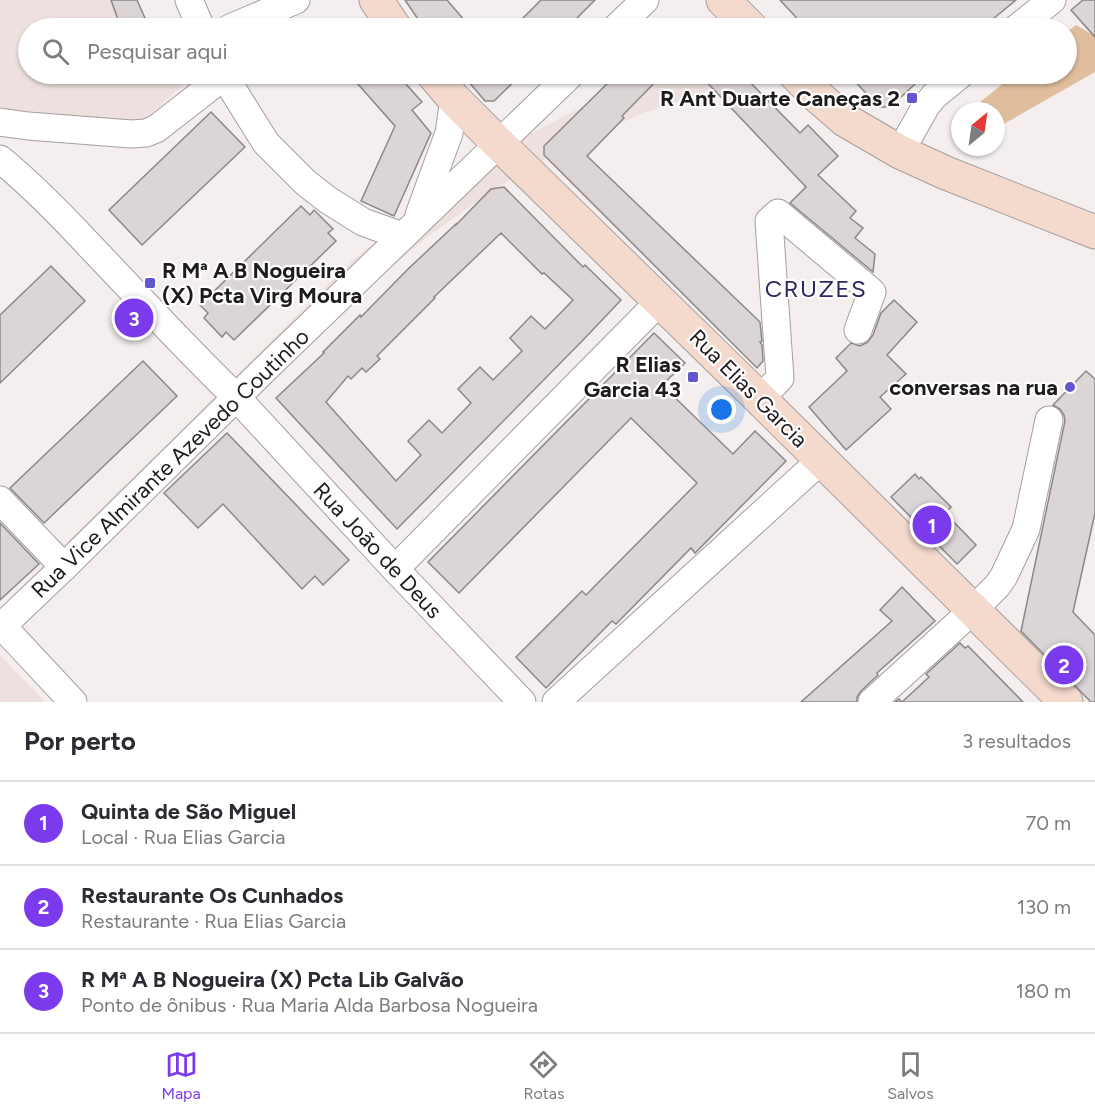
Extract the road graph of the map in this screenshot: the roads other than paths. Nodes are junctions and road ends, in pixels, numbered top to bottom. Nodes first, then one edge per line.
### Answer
1 (189, 0) edge
2 (296, 0) edge
3 (376, 0) edge
4 (645, 0) edge
5 (723, 0) edge
6 (1052, 0) edge
7 (197, 18) edge
8 (254, 18) edge
9 (389, 18) edge
10 (626, 18) edge
11 (741, 18) edge
12 (1030, 18) edge
13 (213, 84) edge
14 (230, 84) edge
15 (441, 84) edge
16 (561, 84) edge
17 (805, 84) edge
18 (949, 84) edge
19 (454, 99) junction
20 (0, 122) edge
21 (499, 144) junction
22 (900, 152) junction
23 (0, 159) edge
24 (409, 229) junction
25 (1095, 232) edge
26 (660, 301) junction
27 (858, 330) dead end
28 (236, 397) junction
29 (760, 399) junction
30 (1049, 420) dead end
31 (821, 460) junction
32 (0, 500) edge
33 (64, 567) junction
34 (395, 569) junction
35 (973, 610) junction
36 (1, 627) edge
37 (73, 702) edge
38 (522, 702) edge
39 (556, 702) edge
40 (872, 702) edge
41 (1066, 702) edge

1 - 7 street
2 - 8 street
3 - 9 main road
4 - 10 street
5 - 11 main road
6 - 12 street
13 - 20 street
14 - 24 street
15 - 19 main road, Rua Elias Garcia
16 - 21 street, Rua Vice Almirante Azevedo Coutinho
17 - 22 main road
18 - 22 street
19 - 21 main road, Rua Elias Garcia
19 - 24 street, Rua Vice Almirante Azevedo Coutinho
21 - 24 street, Rua Vice Almirante Azevedo Coutinho
21 - 26 main road, Rua Elias Garcia
22 - 25 main road
23 - 28 street, Rua João de Deus
24 - 28 street, Rua Vice Almirante Azevedo Coutinho
26 - 29 main road, Rua Elias Garcia
26 - 34 street
27 - 29 street
28 - 33 street, Rua Vice Almirante Azevedo Coutinho
28 - 34 street, Rua João de Deus
29 - 31 main road, Rua Elias Garcia
30 - 35 street
31 - 35 main road, Rua Elias Garcia
31 - 39 street
32 - 33 street
33 - 36 street, Rua Vice Almirante Azevedo Coutinho
34 - 38 street, Rua João de Deus
35 - 40 street
35 - 41 main road, Rua Elias Garcia
36 - 37 street

